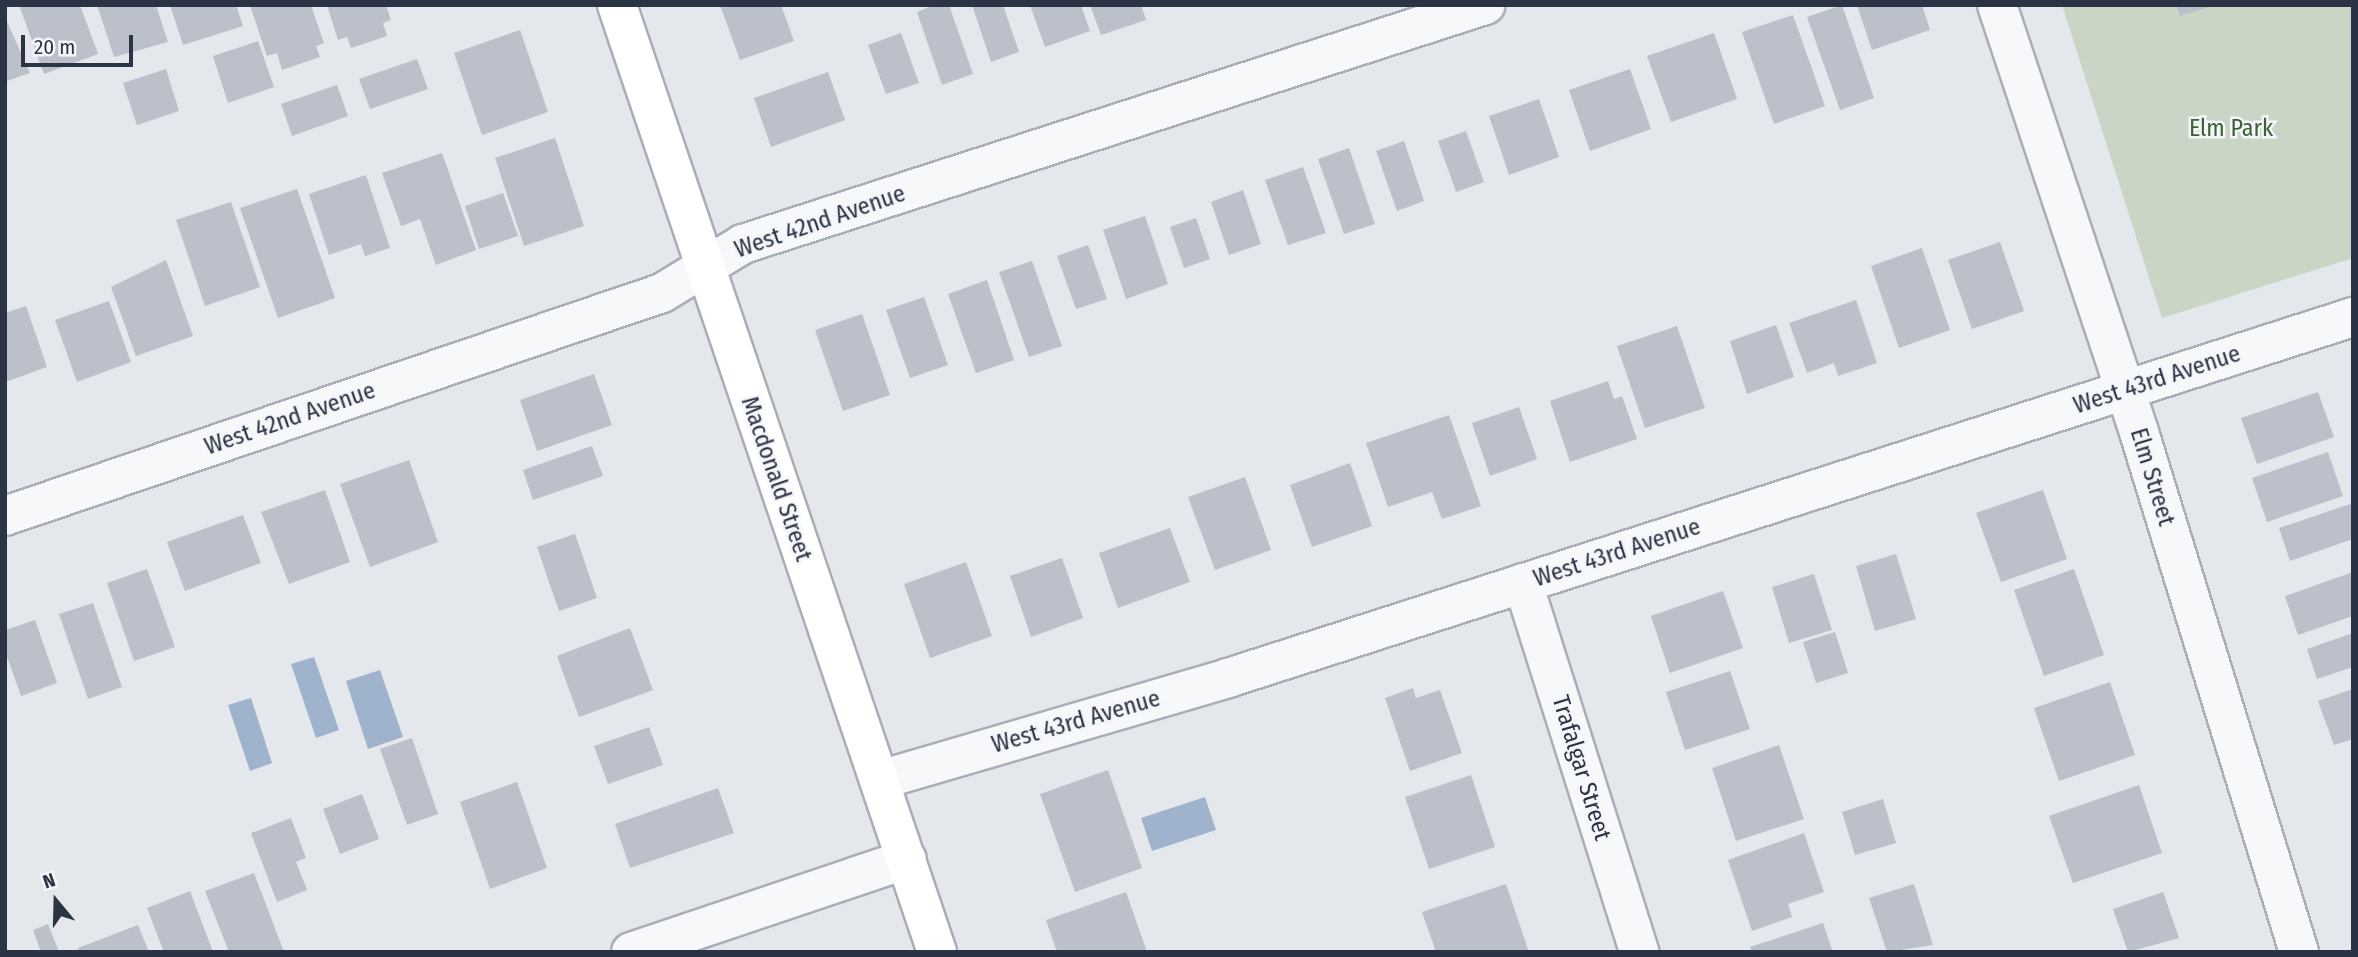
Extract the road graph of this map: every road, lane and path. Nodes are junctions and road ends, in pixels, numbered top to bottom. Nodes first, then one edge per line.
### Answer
1 (617, 5) edge
2 (1486, 5) edge
3 (1997, 5) edge
4 (703, 268) junction
5 (2353, 317) edge
6 (2125, 391) junction
7 (5, 516) edge
8 (1523, 583) junction
9 (880, 780) junction
10 (907, 859) junction
11 (631, 952) edge
12 (937, 952) edge
13 (1639, 952) edge
14 (2299, 952) edge

1 - 4 street, Macdonald Street
2 - 4 street, West 42nd Avenue
3 - 6 street, Elm Street
4 - 7 street, West 42nd Avenue
4 - 9 street, Macdonald Street
5 - 6 street, West 43rd Avenue
6 - 8 street, West 43rd Avenue
6 - 14 street, Elm Street
8 - 9 street, West 43rd Avenue
8 - 13 street, Trafalgar Street
9 - 10 street, Macdonald Street
10 - 11 street
10 - 12 street, Macdonald Street

